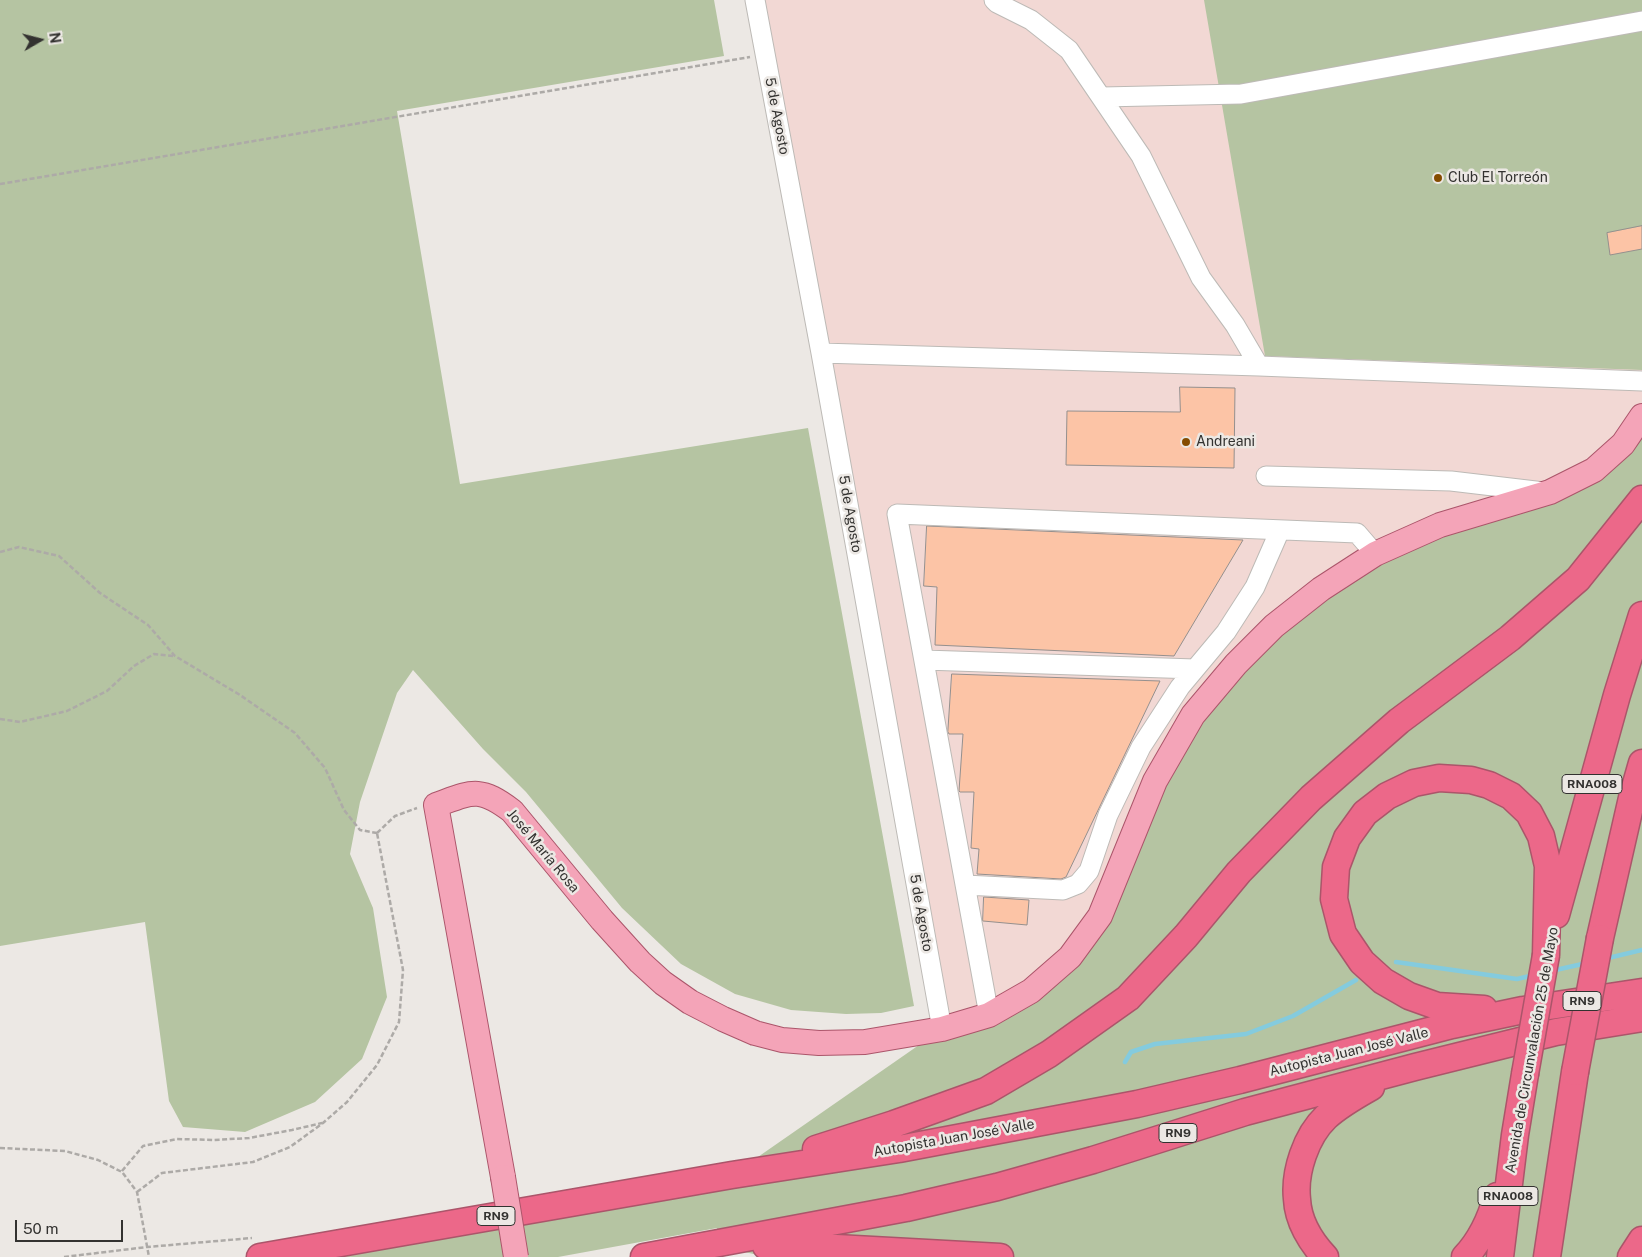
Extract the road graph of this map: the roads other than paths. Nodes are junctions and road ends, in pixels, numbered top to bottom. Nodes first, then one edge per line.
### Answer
1 (755, 0) edge
2 (994, 0) edge
3 (1642, 21) edge
4 (1102, 97) junction
5 (821, 353) junction
6 (1259, 366) junction
7 (1642, 381) edge
8 (1642, 416) edge
9 (1266, 476) dead end
10 (1550, 492) junction
11 (1642, 499) edge
12 (1280, 530) junction
13 (1376, 554) junction
14 (1642, 615) edge
15 (924, 660) junction
16 (1195, 669) junction
17 (1642, 763) edge
18 (966, 885) junction
19 (1546, 955) junction
20 (1642, 992) edge
21 (1523, 1010) junction
22 (990, 1015) junction
23 (1642, 1018) edge
24 (942, 1029) junction
25 (1416, 1066) junction
26 (1515, 1136) junction
27 (732, 1175) junction
28 (1642, 1240) edge
29 (713, 1245) junction
30 (258, 1248) edge
31 (516, 1257) edge
32 (644, 1257) edge
33 (1000, 1257) edge
34 (1325, 1257) edge
35 (1465, 1257) edge
36 (1500, 1257) edge
37 (1547, 1257) edge
38 (1631, 1257) edge

1 - 5 street, 5 de Agosto
2 - 4 street
3 - 4 street
4 - 6 street
5 - 6 street
5 - 24 street, 5 de Agosto
6 - 7 street
8 - 10 main road, José María Rosa
9 - 10 street
10 - 13 main road, José María Rosa
11 - 27 highway
12 - 13 street
12 - 15 street
12 - 16 street
13 - 22 main road, José María Rosa
14 - 19 highway, Avenida de Circunvalación 25 de Mayo / RNA008
15 - 16 street
15 - 18 street
16 - 18 street
17 - 37 highway, RNA008, bridge
18 - 22 street
19 - 21 highway
19 - 26 highway, Avenida de Circunvalación 25 de Mayo / RNA008, bridge
20 - 21 highway, Autopista Juan José Valle / RN9
21 - 27 highway, Autopista Juan José Valle / RN9
22 - 24 main road, José María Rosa
23 - 25 highway, RN9
24 - 31 main road, José María Rosa, bridge
25 - 29 highway, RN9
25 - 34 highway
26 - 35 highway
26 - 36 highway, Avenida de Circunvalación 25 de Mayo / RNA008
27 - 30 highway, Autopista Juan José Valle / RN9
28 - 38 highway
29 - 32 highway, RN9
29 - 33 highway

